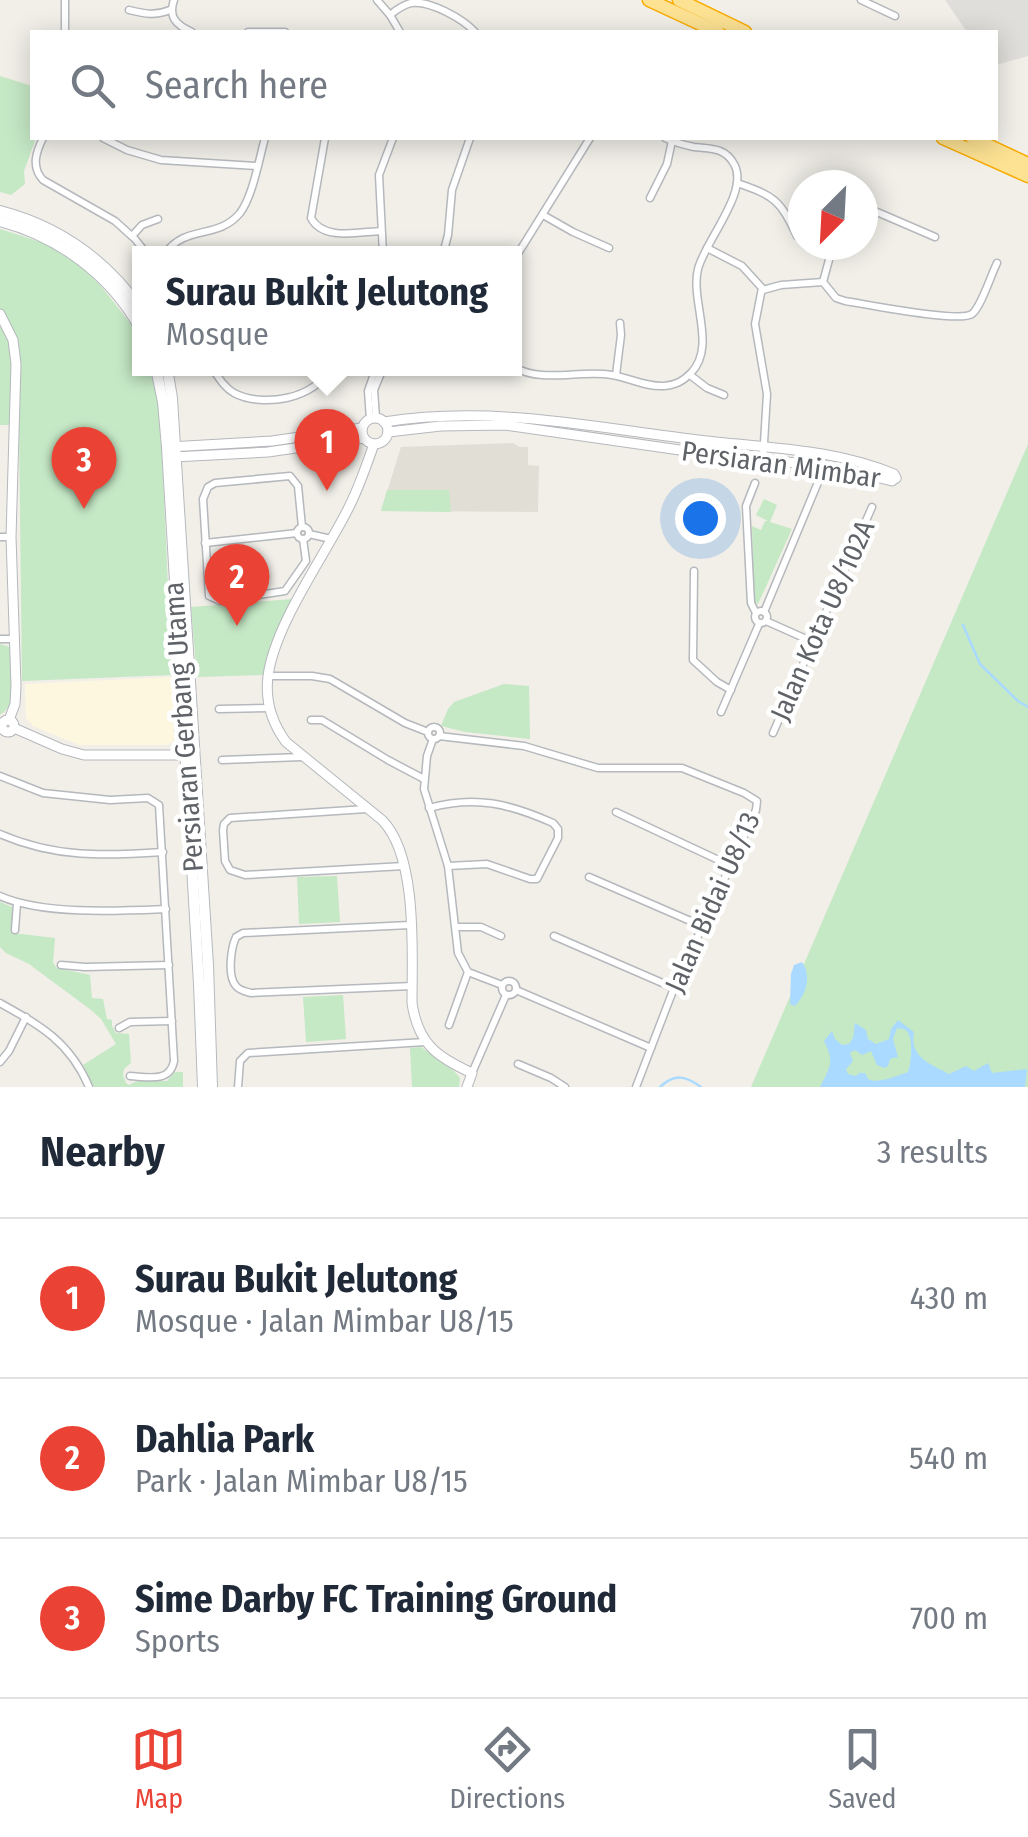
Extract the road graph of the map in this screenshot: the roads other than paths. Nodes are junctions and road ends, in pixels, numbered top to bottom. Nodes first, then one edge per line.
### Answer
1 (64, 0) edge
2 (174, 0) edge
3 (377, 0) edge
4 (648, 0) edge
5 (680, 0) edge
6 (861, 0) edge
7 (129, 10) dead end
8 (170, 10) junction
9 (390, 15) junction
10 (895, 16) dead end
11 (65, 30) edge
12 (188, 30) edge
13 (399, 30) edge
14 (473, 30) edge
15 (714, 30) edge
16 (742, 30) edge
17 (41, 140) edge
18 (107, 140) edge
19 (264, 140) edge
20 (326, 140) edge
21 (392, 140) edge
22 (469, 140) edge
23 (589, 140) edge
24 (668, 140) edge
25 (672, 140) edge
26 (947, 140) edge
27 (976, 140) edge
28 (1028, 164) edge
29 (257, 166) junction
30 (1028, 176) edge
31 (738, 183) junction
32 (650, 198) dead end
33 (0, 211) edge
34 (878, 212) edge
35 (543, 214) junction
36 (158, 218) dead end
37 (788, 220) edge
38 (0, 221) edge
39 (381, 231) junction
40 (132, 236) junction
41 (935, 237) dead end
42 (140, 246) edge
43 (171, 246) edge
44 (383, 246) edge
45 (445, 246) edge
46 (522, 247) edge
47 (609, 248) dead end
48 (707, 248) junction
49 (830, 260) edge
50 (997, 264) dead end
51 (823, 282) junction
52 (762, 290) junction
53 (132, 298) edge
54 (0, 314) edge
55 (132, 316) edge
56 (620, 322) dead end
57 (522, 370) edge
58 (690, 374) junction
59 (616, 375) junction
60 (158, 376) edge
61 (168, 376) edge
62 (217, 376) edge
63 (326, 376) edge
64 (374, 376) edge
65 (724, 396) dead end
66 (379, 423) junction
67 (366, 437) junction
68 (763, 447) junction
69 (171, 452) junction
70 (823, 453) junction
71 (762, 459) junction
72 (822, 466) junction
73 (755, 484) dead end
74 (872, 508) dead end
75 (300, 530) junction
76 (6, 536) edge
77 (306, 537) junction
78 (331, 539) junction
79 (205, 543) junction
80 (694, 571) dead end
81 (760, 612) junction
82 (762, 622) junction
83 (0, 638) edge
84 (16, 638) junction
85 (813, 642) junction
86 (268, 676) junction
87 (731, 690) junction
88 (270, 708) junction
89 (220, 709) dead end
90 (722, 712) dead end
91 (310, 720) dead end
92 (6, 725) edge
93 (773, 733) dead end
94 (433, 736) junction
95 (0, 744) edge
96 (190, 755) junction
97 (302, 756) junction
98 (222, 760) dead end
99 (0, 776) edge
100 (424, 778) junction
101 (430, 808) junction
102 (368, 809) junction
103 (616, 812) dead end
104 (0, 834) edge
105 (163, 852) junction
106 (729, 865) junction
107 (405, 866) junction
108 (448, 866) junction
109 (589, 876) dead end
110 (0, 896) edge
111 (17, 903) junction
112 (166, 909) junction
113 (410, 925) junction
114 (702, 926) junction
115 (456, 927) junction
116 (15, 930) dead end
117 (501, 936) dead end
118 (554, 936) dead end
119 (61, 965) dead end
120 (169, 965) junction
121 (468, 972) junction
122 (502, 985) junction
123 (412, 986) junction
124 (674, 988) junction
125 (516, 990) junction
126 (506, 995) junction
127 (0, 1002) edge
128 (26, 1018) junction
129 (172, 1022) junction
130 (449, 1025) dead end
131 (120, 1028) dead end
132 (425, 1042) junction
133 (651, 1048) junction
134 (0, 1062) edge
135 (518, 1064) dead end
136 (472, 1073) junction
137 (130, 1076) dead end
138 (89, 1087) edge
139 (202, 1087) edge
140 (212, 1087) edge
141 (238, 1087) edge
142 (467, 1087) edge
143 (565, 1087) edge
144 (636, 1087) edge

1 - 11 street
2 - 8 street
3 - 9 street
4 - 15 highway
5 - 16 highway
6 - 10 street
7 - 8 street
8 - 12 street
9 - 13 street
9 - 14 street
17 - 40 street
18 - 29 street
19 - 29 street
20 - 39 street
21 - 39 street
22 - 45 street
23 - 35 street
24 - 32 street
25 - 31 street
26 - 30 highway
27 - 28 highway
29 - 43 street
31 - 37 street
31 - 48 street
33 - 53 main road
34 - 41 street
35 - 46 street
35 - 47 street
36 - 40 street
38 - 55 main road
39 - 44 street
40 - 42 street
48 - 52 street
48 - 58 street
49 - 51 street
50 - 51 street
51 - 52 street
52 - 68 street
54 - 76 street
56 - 59 street
57 - 59 street
58 - 59 street
58 - 65 street
60 - 69 main road, Persiaran Gerbang Utama
61 - 69 main road, Persiaran Gerbang Utama
62 - 63 street
64 - 66 street
66 - 67 street
66 - 67 street
66 - 68 street, Persiaran Mimbar
66 - 71 street, Persiaran Mimbar
67 - 69 street
67 - 78 street
68 - 70 street, Persiaran Mimbar
68 - 71 street
69 - 96 main road, Persiaran Gerbang Utama
70 - 72 street
70 - 72 street, Persiaran Mimbar
71 - 72 street, Persiaran Mimbar
72 - 81 street
73 - 81 street
74 - 85 street, Jalan Kota U8/102A
75 - 77 street
75 - 79 street
75 - 79 street
76 - 84 street
77 - 78 street
77 - 79 street
78 - 86 street
80 - 87 street
81 - 82 street
82 - 85 street
82 - 87 street
83 - 84 street
84 - 92 street
85 - 93 street, Jalan Kota U8/102A
86 - 88 street
86 - 94 street, Jalan Bidai U8/13
87 - 90 street
88 - 89 street
88 - 97 street
91 - 100 street
92 - 95 street
92 - 96 street
94 - 100 street
94 - 106 street, Jalan Bidai U8/13
96 - 139 main road, Persiaran Gerbang Utama
96 - 140 main road, Persiaran Gerbang Utama
97 - 98 street
97 - 102 street
99 - 105 street
100 - 101 street
101 - 108 street
101 - 108 street
102 - 107 street
102 - 107 street
103 - 106 street
104 - 105 street
105 - 112 street
106 - 114 street, Jalan Bidai U8/13
107 - 113 street
108 - 115 street
109 - 114 street
110 - 111 street
111 - 112 street
111 - 116 street
112 - 120 street
113 - 123 street
113 - 123 street
114 - 124 street, Jalan Bidai U8/13
115 - 117 street
115 - 121 street
118 - 124 street
119 - 120 street
120 - 129 street
121 - 122 street
121 - 130 street
122 - 125 street
122 - 126 street
123 - 132 street
124 - 133 street, Jalan Bidai U8/13
125 - 126 street
125 - 133 street
126 - 136 street
127 - 128 street
128 - 134 street
128 - 138 street
129 - 131 street
129 - 137 street
132 - 136 street
132 - 141 street
133 - 144 street, Jalan Bidai U8/13
135 - 143 street
136 - 142 street

